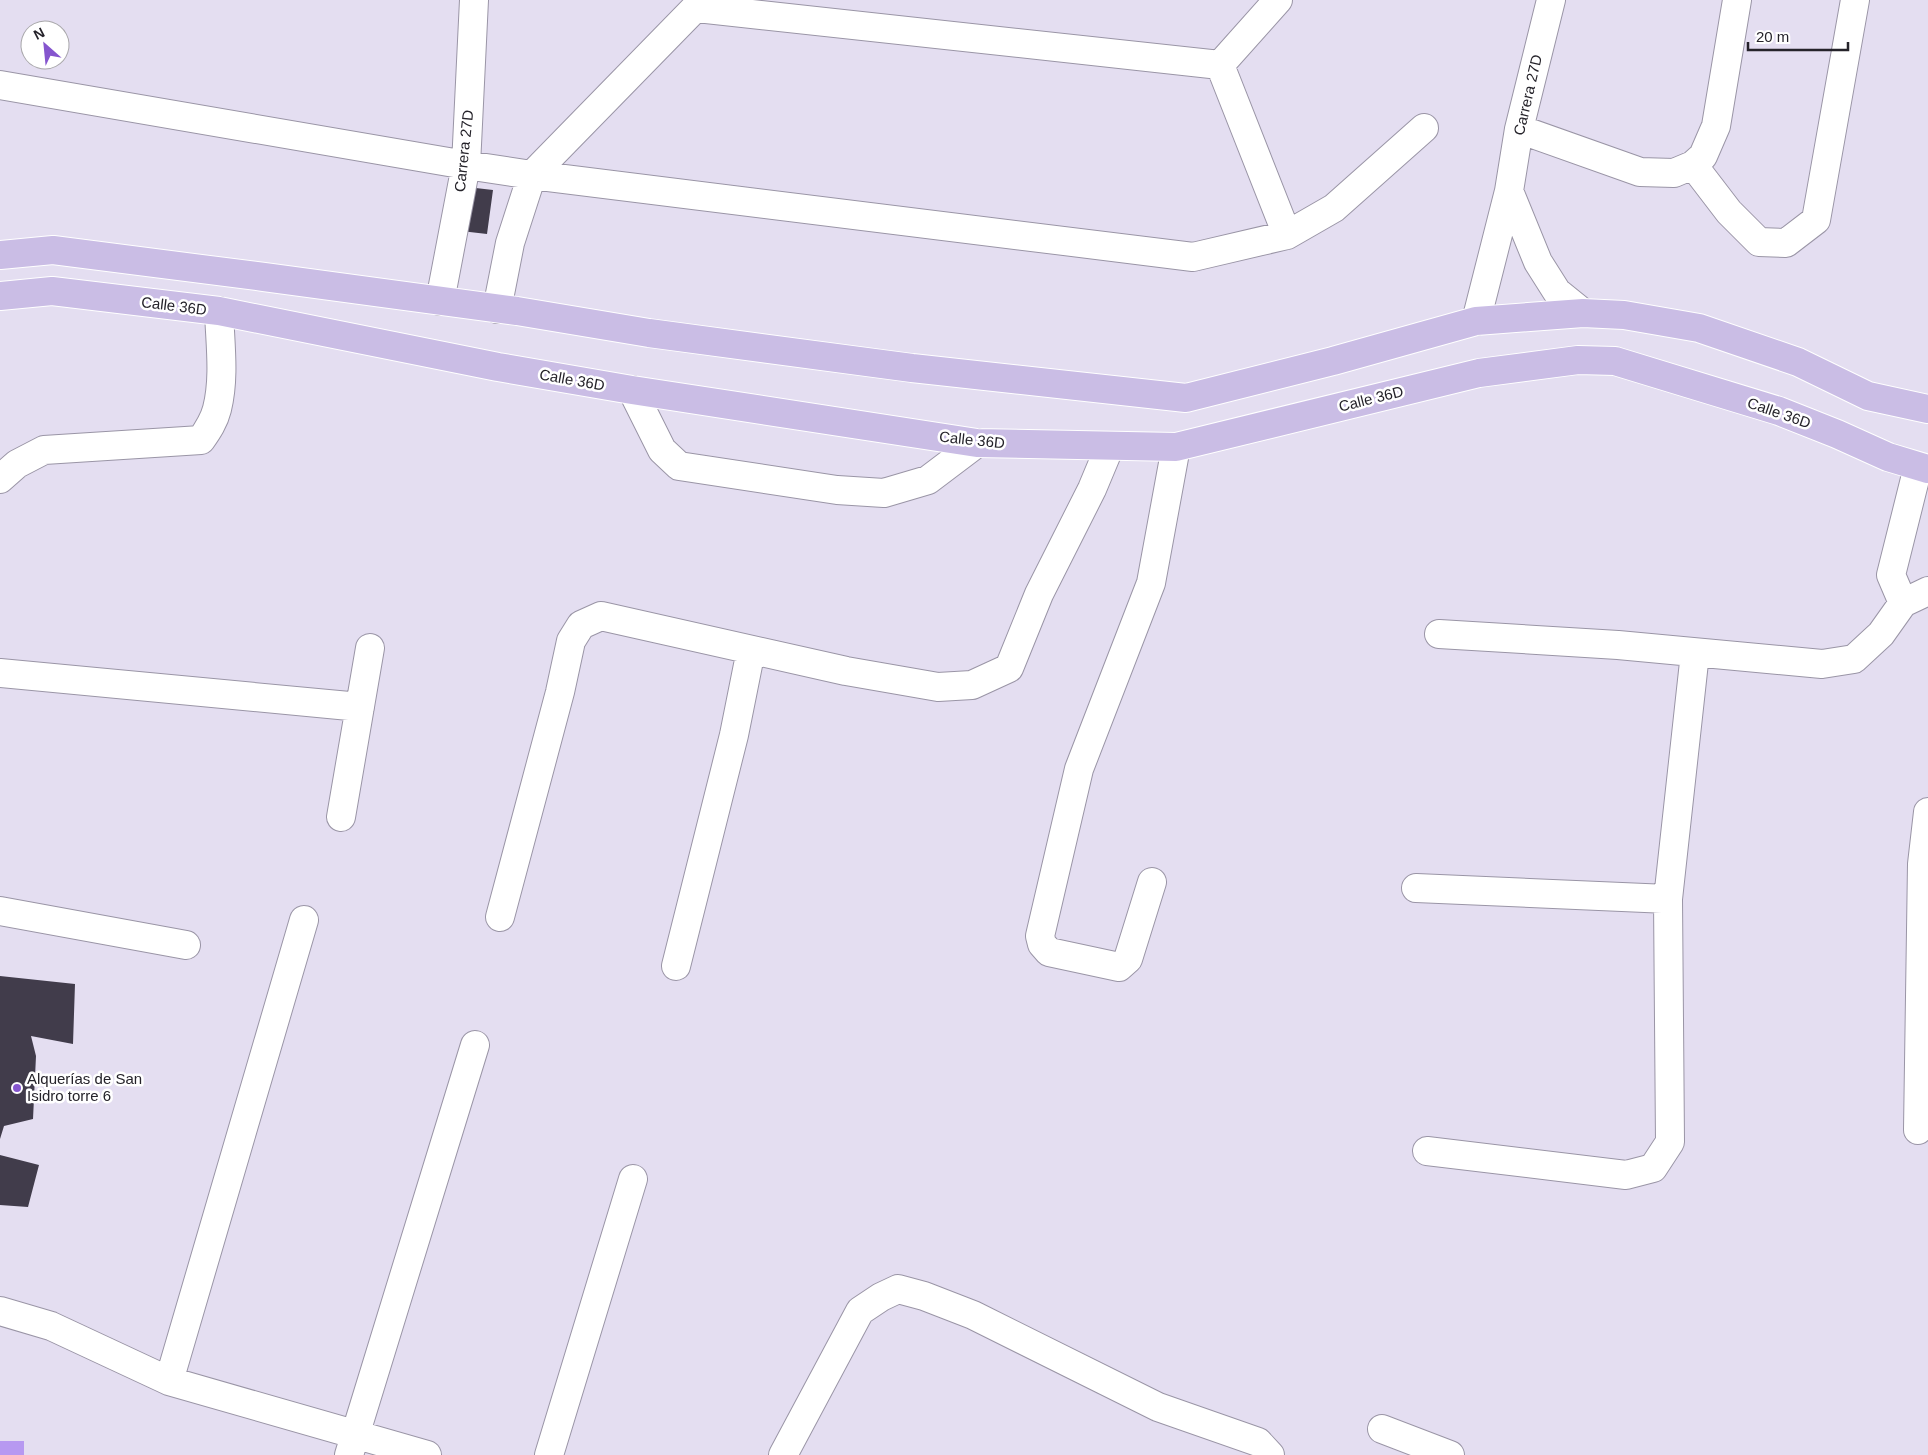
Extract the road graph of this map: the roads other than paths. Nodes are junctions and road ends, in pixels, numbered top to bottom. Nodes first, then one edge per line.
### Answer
1 (474, 0) edge
2 (1278, 0) edge
3 (1551, 0) edge
4 (1737, 0) edge
5 (1855, 0) edge
6 (700, 4) edge
7 (1220, 65) junction
8 (0, 85) edge
9 (1424, 128) dead end
10 (1519, 129) junction
11 (466, 165) junction
12 (1693, 165) junction
13 (532, 175) junction
14 (1509, 191) junction
15 (1288, 235) junction
16 (1, 252) edge
17 (0, 296) edge
18 (440, 301) junction
19 (507, 310) junction
20 (219, 311) junction
21 (1583, 313) junction
22 (1476, 321) junction
23 (632, 390) junction
24 (1928, 409) edge
25 (977, 443) junction
26 (1110, 446) junction
27 (1176, 447) junction
28 (1923, 468) edge
29 (0, 479) edge
30 (1928, 591) edge
31 (1903, 602) junction
32 (1439, 634) dead end
33 (370, 648) dead end
34 (751, 650) junction
35 (1695, 653) junction
36 (0, 673) edge
37 (360, 707) junction
38 (1928, 812) edge
39 (341, 817) dead end
40 (1152, 882) dead end
41 (1416, 888) dead end
42 (1668, 898) junction
43 (0, 911) edge
44 (500, 917) dead end
45 (304, 920) dead end
46 (186, 945) dead end
47 (676, 966) dead end
48 (475, 1045) dead end
49 (1924, 1050) edge
50 (1918, 1130) dead end
51 (1427, 1151) dead end
52 (632, 1179) dead end
53 (0, 1310) edge
54 (169, 1381) junction
55 (1382, 1429) dead end
56 (352, 1445) edge
57 (427, 1455) edge
58 (549, 1455) edge
59 (783, 1455) edge
60 (1270, 1455) edge
61 (1450, 1455) edge

1 - 11 street, Carrera 27D
2 - 7 street
3 - 10 street, Carrera 27D
4 - 12 street
5 - 12 street
6 - 7 street
6 - 13 street
7 - 15 street
8 - 11 street
9 - 15 street
10 - 12 street
10 - 14 street, Carrera 27D
11 - 13 street
11 - 18 street, Carrera 27D
13 - 15 street
13 - 19 street
14 - 21 street
14 - 22 street, Carrera 27D
16 - 18 main road
17 - 20 main road, Calle 36D
18 - 19 main road
19 - 22 main road
20 - 23 main road, Calle 36D
20 - 29 street
21 - 22 main road
21 - 24 main road
23 - 25 main road, Calle 36D
23 - 25 street
25 - 26 main road, Calle 36D
26 - 27 main road, Calle 36D
26 - 34 street
27 - 28 main road, Calle 36D
27 - 40 street
28 - 31 street
30 - 31 street
31 - 35 street
32 - 35 street
33 - 37 street
34 - 44 street
34 - 47 street
35 - 42 street
36 - 37 street
37 - 39 street
38 - 49 street
41 - 42 street
42 - 51 street
43 - 46 street
45 - 54 street
48 - 56 street
49 - 50 street
52 - 58 street
53 - 54 street
54 - 56 street
55 - 61 street
56 - 57 street
59 - 60 street

